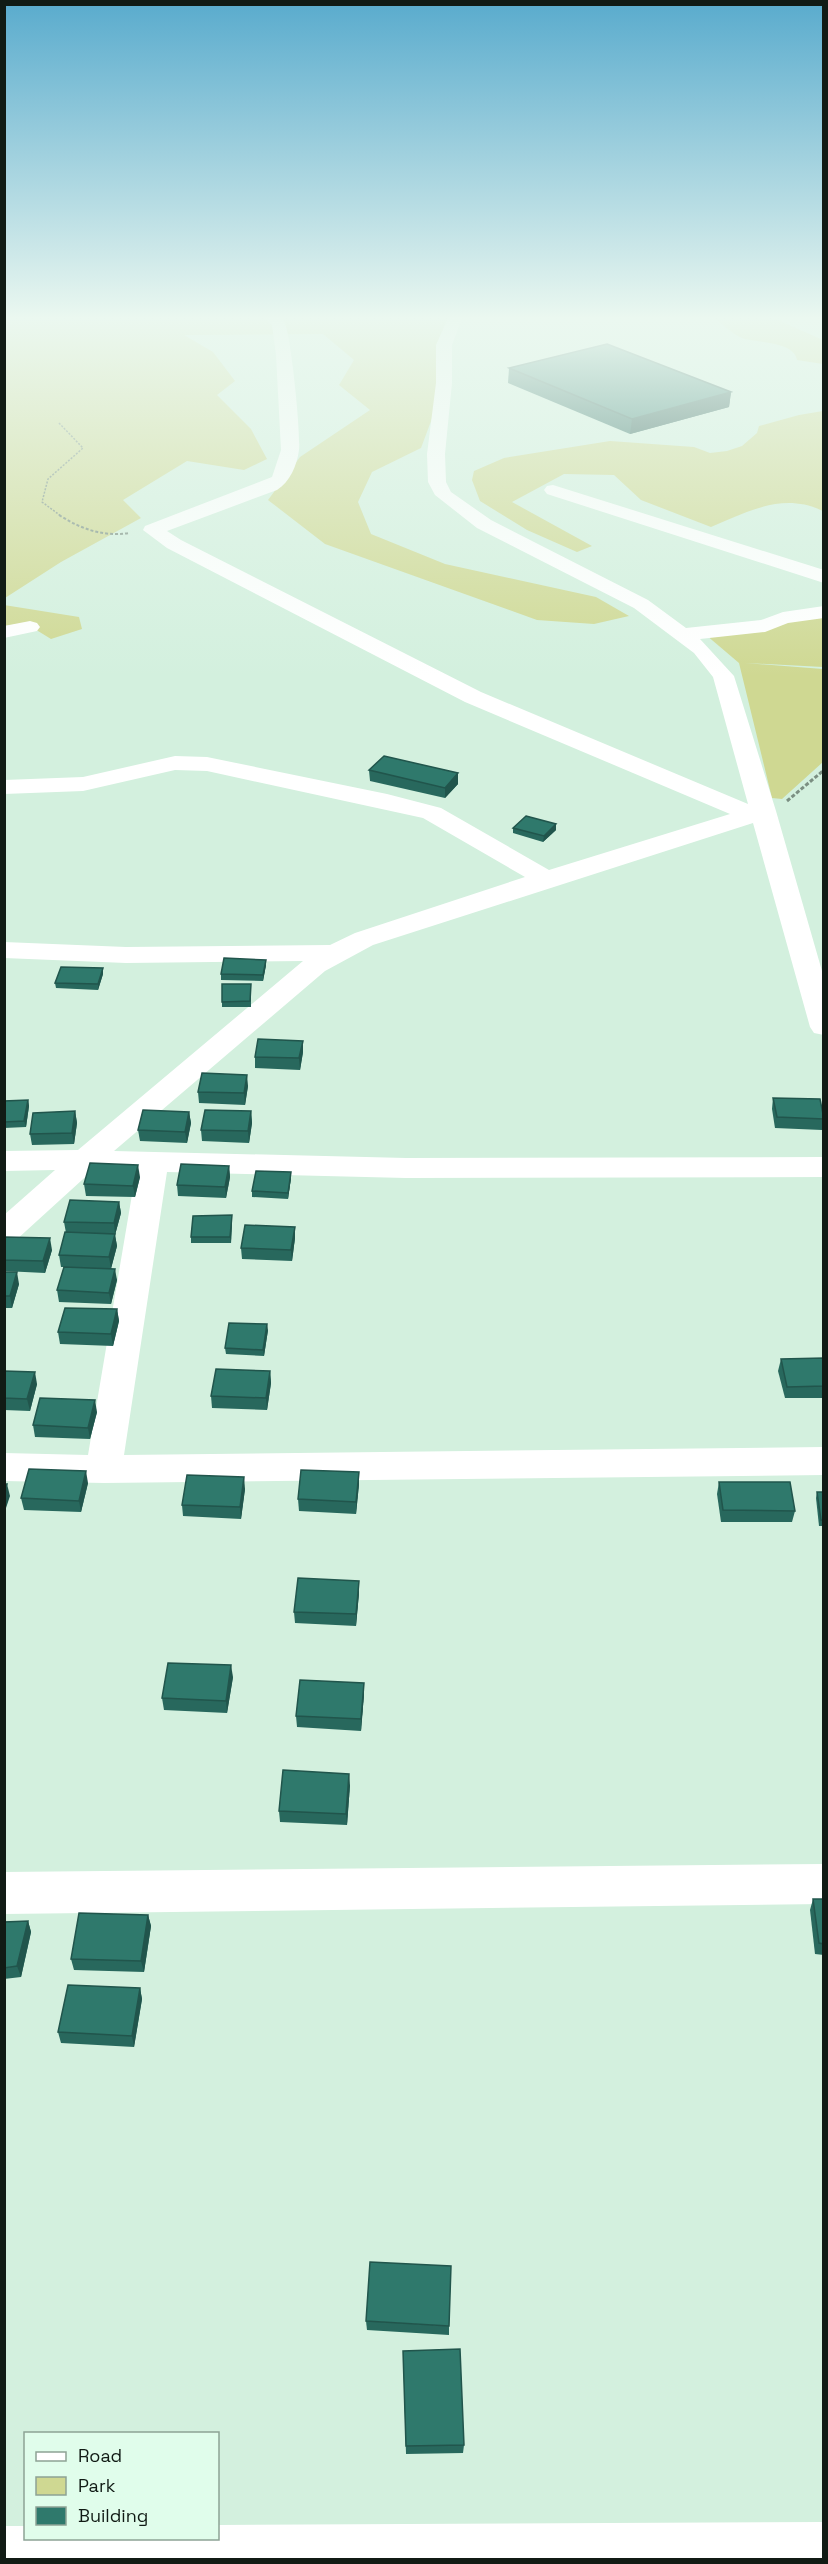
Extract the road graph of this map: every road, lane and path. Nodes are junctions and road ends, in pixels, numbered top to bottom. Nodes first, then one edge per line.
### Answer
1 (73, 438) edge
2 (289, 438) edge
3 (438, 438) edge
4 (553, 490) dead end
5 (152, 530) junction
6 (824, 577) edge
7 (824, 612) edge
8 (30, 627) dead end
9 (4, 632) edge
10 (683, 634) junction
11 (824, 770) edge
12 (4, 787) edge
13 (764, 812) junction
14 (546, 879) junction
15 (4, 950) edge
16 (335, 952) junction
17 (824, 1027) edge
18 (86, 1160) junction
19 (4, 1161) edge
20 (153, 1162) junction
21 (824, 1167) edge
22 (4, 1233) edge
23 (824, 1461) edge
24 (4, 1467) edge
25 (104, 1469) junction
26 (824, 1884) edge
27 (4, 1893) edge
28 (824, 2552) edge
29 (4, 2555) edge

1 - 5 path
2 - 5 street
3 - 10 street
4 - 6 street
5 - 13 street
7 - 10 street
8 - 9 street
10 - 13 street
11 - 13 path
12 - 14 street
13 - 14 street
13 - 17 street
14 - 16 street
15 - 16 street
16 - 18 street
18 - 19 street
18 - 20 street
18 - 22 street
20 - 21 street
20 - 25 street
23 - 25 street
24 - 25 street
26 - 27 street
28 - 29 street

